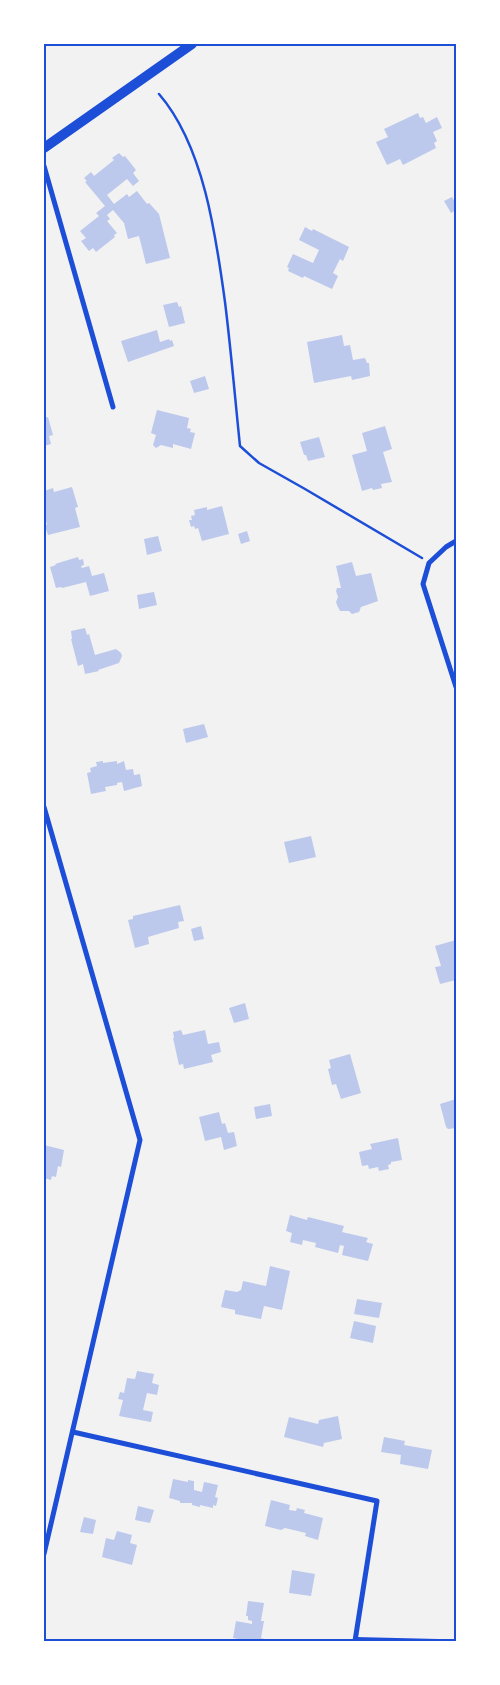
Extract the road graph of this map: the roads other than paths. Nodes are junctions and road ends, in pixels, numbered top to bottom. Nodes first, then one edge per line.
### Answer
1 (192, 44) edge
2 (44, 148) edge
3 (44, 166) edge
4 (113, 407) dead end
5 (456, 541) edge
6 (456, 687) edge
7 (44, 807) edge
8 (73, 1432) junction
9 (44, 1554) edge
10 (355, 1640) edge
11 (438, 1641) edge

1 - 2 main road
3 - 4 street
5 - 6 street
7 - 8 street
8 - 9 street
8 - 10 street
10 - 11 lane

